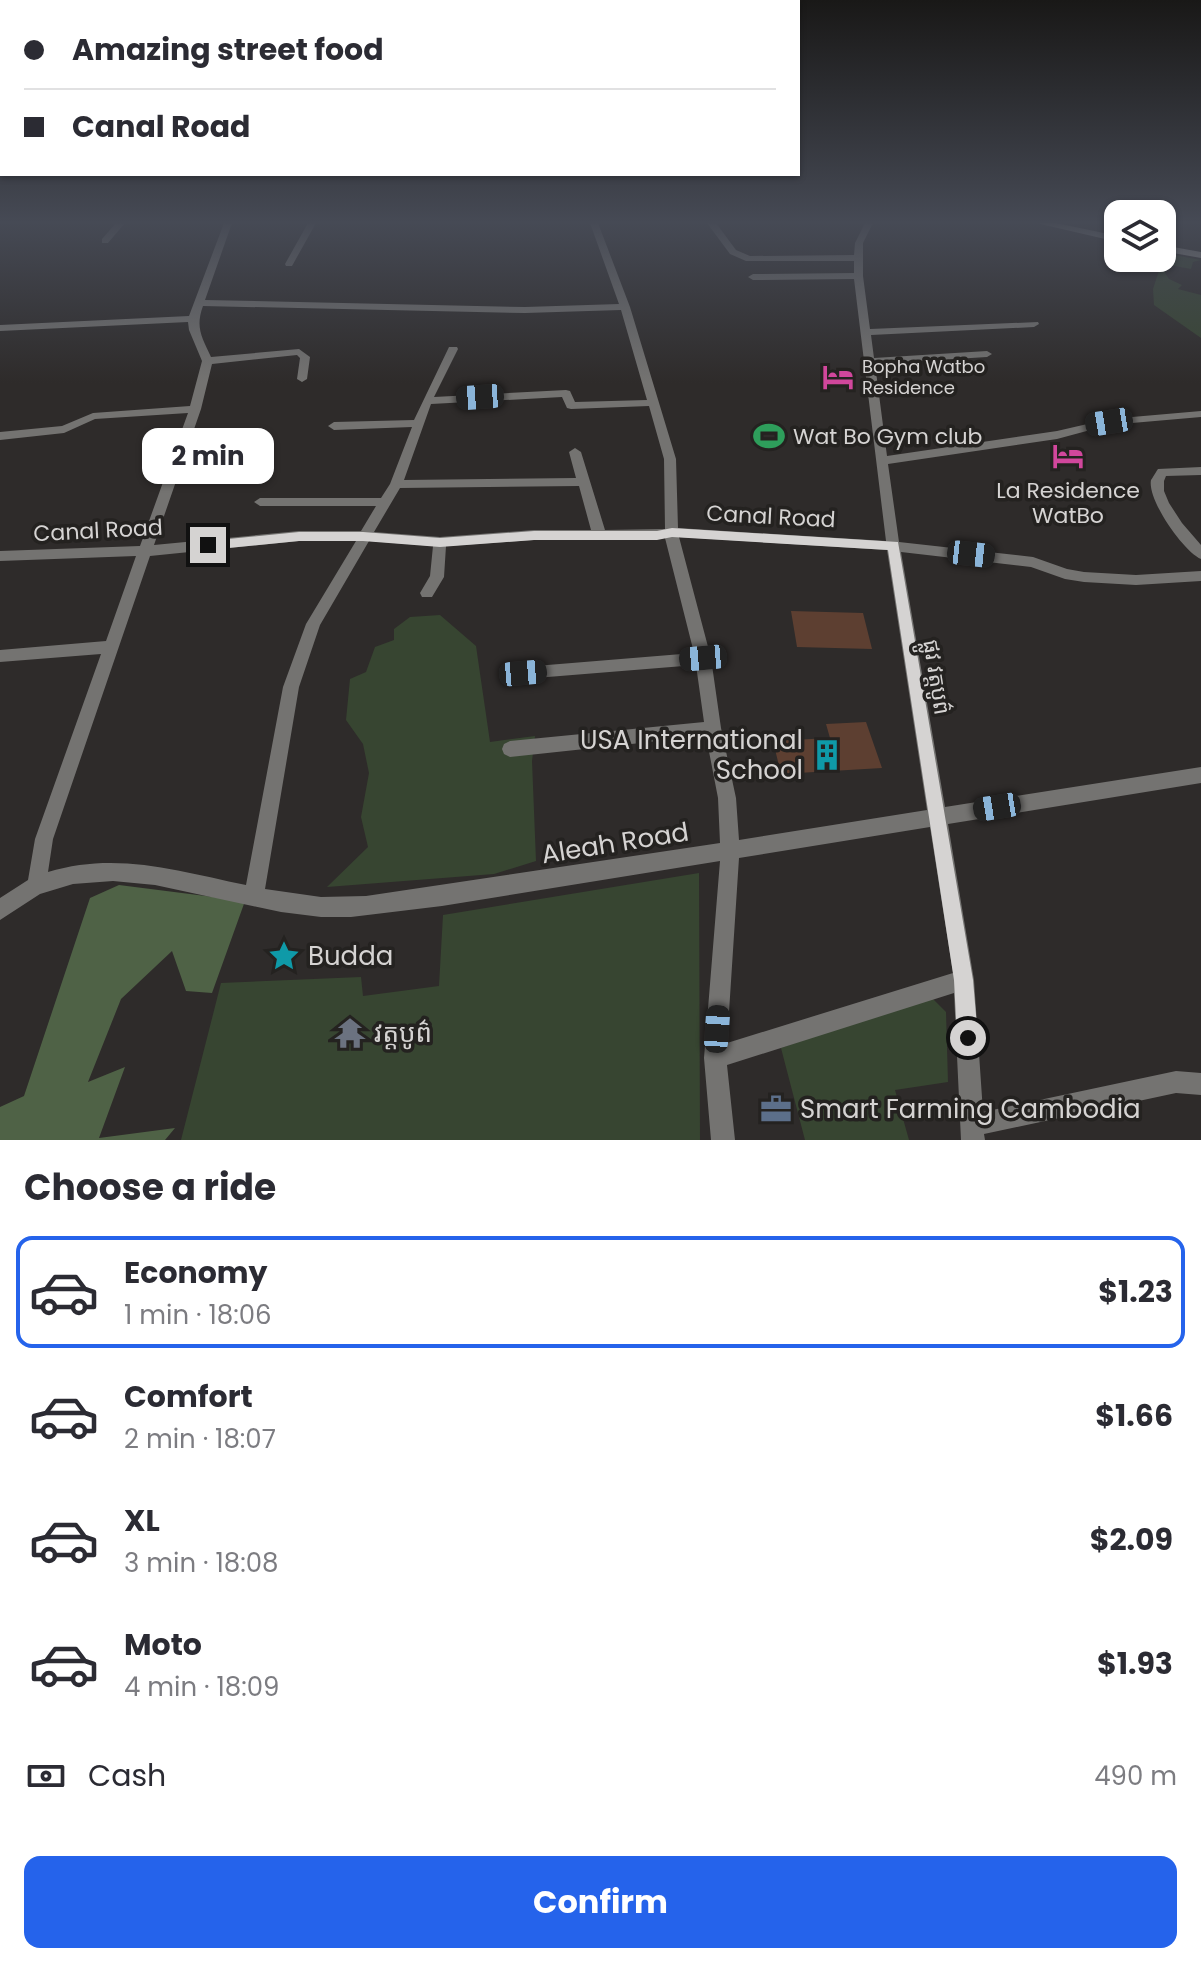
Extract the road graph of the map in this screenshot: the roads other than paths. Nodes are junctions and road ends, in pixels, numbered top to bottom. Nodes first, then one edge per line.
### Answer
1 (209, 276) edge
2 (614, 276) edge
3 (837, 276) edge
4 (858, 276) edge
5 (753, 277) dead end
6 (200, 303) junction
7 (625, 307) junction
8 (193, 319) junction
9 (1034, 324) dead end
10 (0, 328) edge
11 (867, 332) junction
12 (453, 349) dead end
13 (987, 354) dead end
14 (207, 361) junction
15 (870, 361) junction
16 (302, 379) dead end
17 (427, 401) junction
18 (651, 403) junction
19 (195, 409) junction
20 (1201, 414) edge
21 (419, 423) junction
22 (334, 426) dead end
23 (0, 436) edge
24 (575, 452) dead end
25 (883, 461) junction
26 (1201, 471) edge
27 (582, 482) junction
28 (396, 484) junction
29 (260, 502) dead end
30 (383, 502) junction
31 (672, 532) junction
32 (599, 534) junction
33 (363, 536) junction
34 (440, 542) junction
35 (893, 546) junction
36 (147, 551) junction
37 (1201, 554) edge
38 (1, 558) edge
39 (1201, 576) edge
40 (427, 593) dead end
41 (112, 647) junction
42 (0, 656) edge
43 (703, 658) junction
44 (523, 673) dead end
45 (713, 728) junction
46 (510, 749) dead end
47 (1201, 775) edge
48 (938, 816) junction
49 (730, 851) junction
50 (37, 884) junction
51 (254, 895) junction
52 (0, 910) edge
53 (964, 980) junction
54 (715, 1058) junction
55 (1201, 1084) edge
56 (973, 1132) edge
57 (723, 1140) edge

1 - 6 street
2 - 7 street
3 - 5 street
4 - 11 street, ផ្លូវ វត្តបូព៌
6 - 7 street
6 - 8 street
7 - 18 street
8 - 10 street
8 - 14 street
9 - 11 street
11 - 15 street, ផ្លូវ វត្តបូព៌
12 - 17 street
13 - 15 street
14 - 16 street
14 - 19 street
15 - 25 street, ផ្លូវ វត្តបូព៌
17 - 18 street
17 - 21 street
18 - 31 street
19 - 23 street
19 - 36 street
20 - 25 street
21 - 22 street
21 - 28 street
24 - 27 street
25 - 35 street, ផ្លូវ វត្តបូព៌
26 - 37 street
27 - 28 street
27 - 32 street
28 - 30 street
29 - 30 street
30 - 33 street
31 - 32 street, Canal Road
31 - 35 street, Canal Road
31 - 43 street
32 - 34 street, Canal Road
33 - 34 street, Canal Road
33 - 36 street, Canal Road
33 - 51 street
34 - 40 street
35 - 39 street, Canal Road
35 - 48 street, ផ្លូវ វត្តបូព៌
36 - 38 street, Canal Road
36 - 41 street
41 - 42 street
41 - 50 street
43 - 44 street
43 - 45 street
45 - 46 street
45 - 49 street
47 - 48 street, Aleah Road
48 - 49 street, Aleah Road
48 - 53 street, ផ្លូវ វត្តបូព៌
49 - 51 street, Aleah Road
49 - 54 street
50 - 51 street, Aleah Road
50 - 52 street
53 - 54 street
53 - 56 street, ផ្លូវ វត្តបូព៌
54 - 57 street
55 - 56 street

